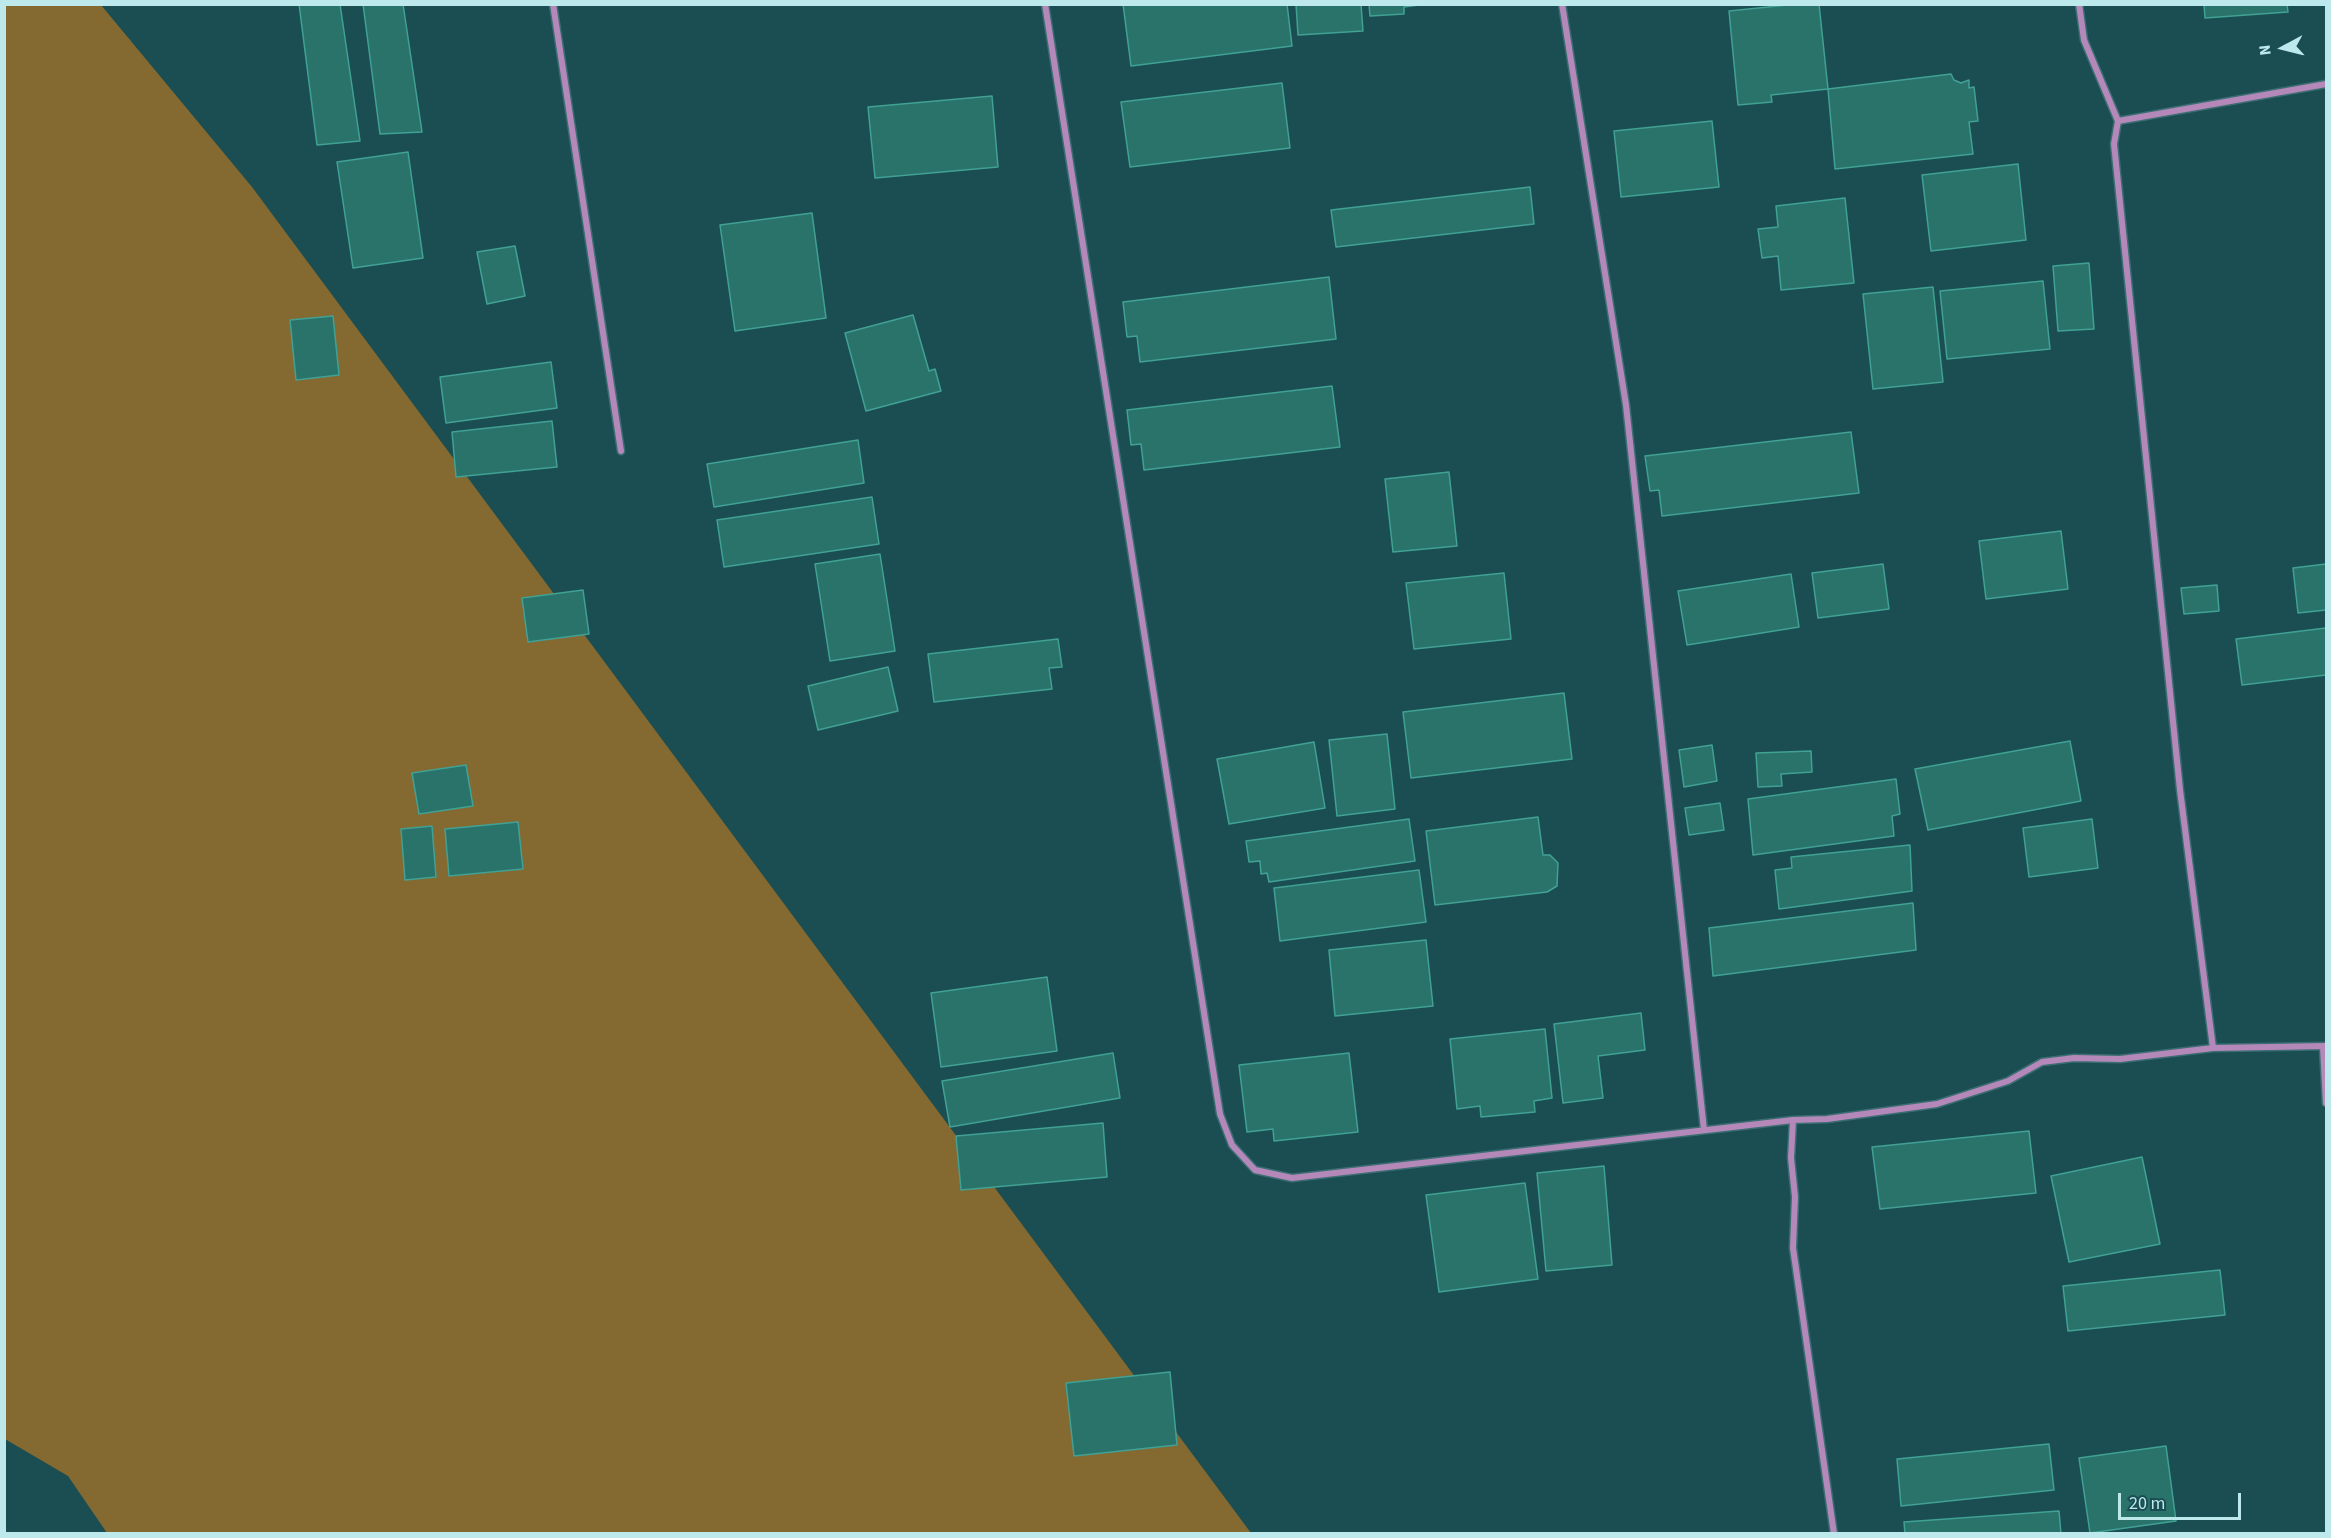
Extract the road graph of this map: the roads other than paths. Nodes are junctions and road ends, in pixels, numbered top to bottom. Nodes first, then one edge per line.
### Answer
1 (553, 4) edge
2 (1045, 4) edge
3 (1562, 4) edge
4 (2079, 4) edge
5 (2326, 84) edge
6 (2118, 121) junction
7 (621, 451) dead end
8 (2325, 1046) edge
9 (2213, 1048) junction
10 (2326, 1103) edge
11 (1792, 1120) junction
12 (1704, 1130) junction
13 (1834, 1533) edge

1 - 7 street
2 - 12 street
3 - 12 street
4 - 6 street
5 - 6 street
6 - 9 street
8 - 9 street
8 - 10 street
9 - 11 street
11 - 12 street
11 - 13 street

